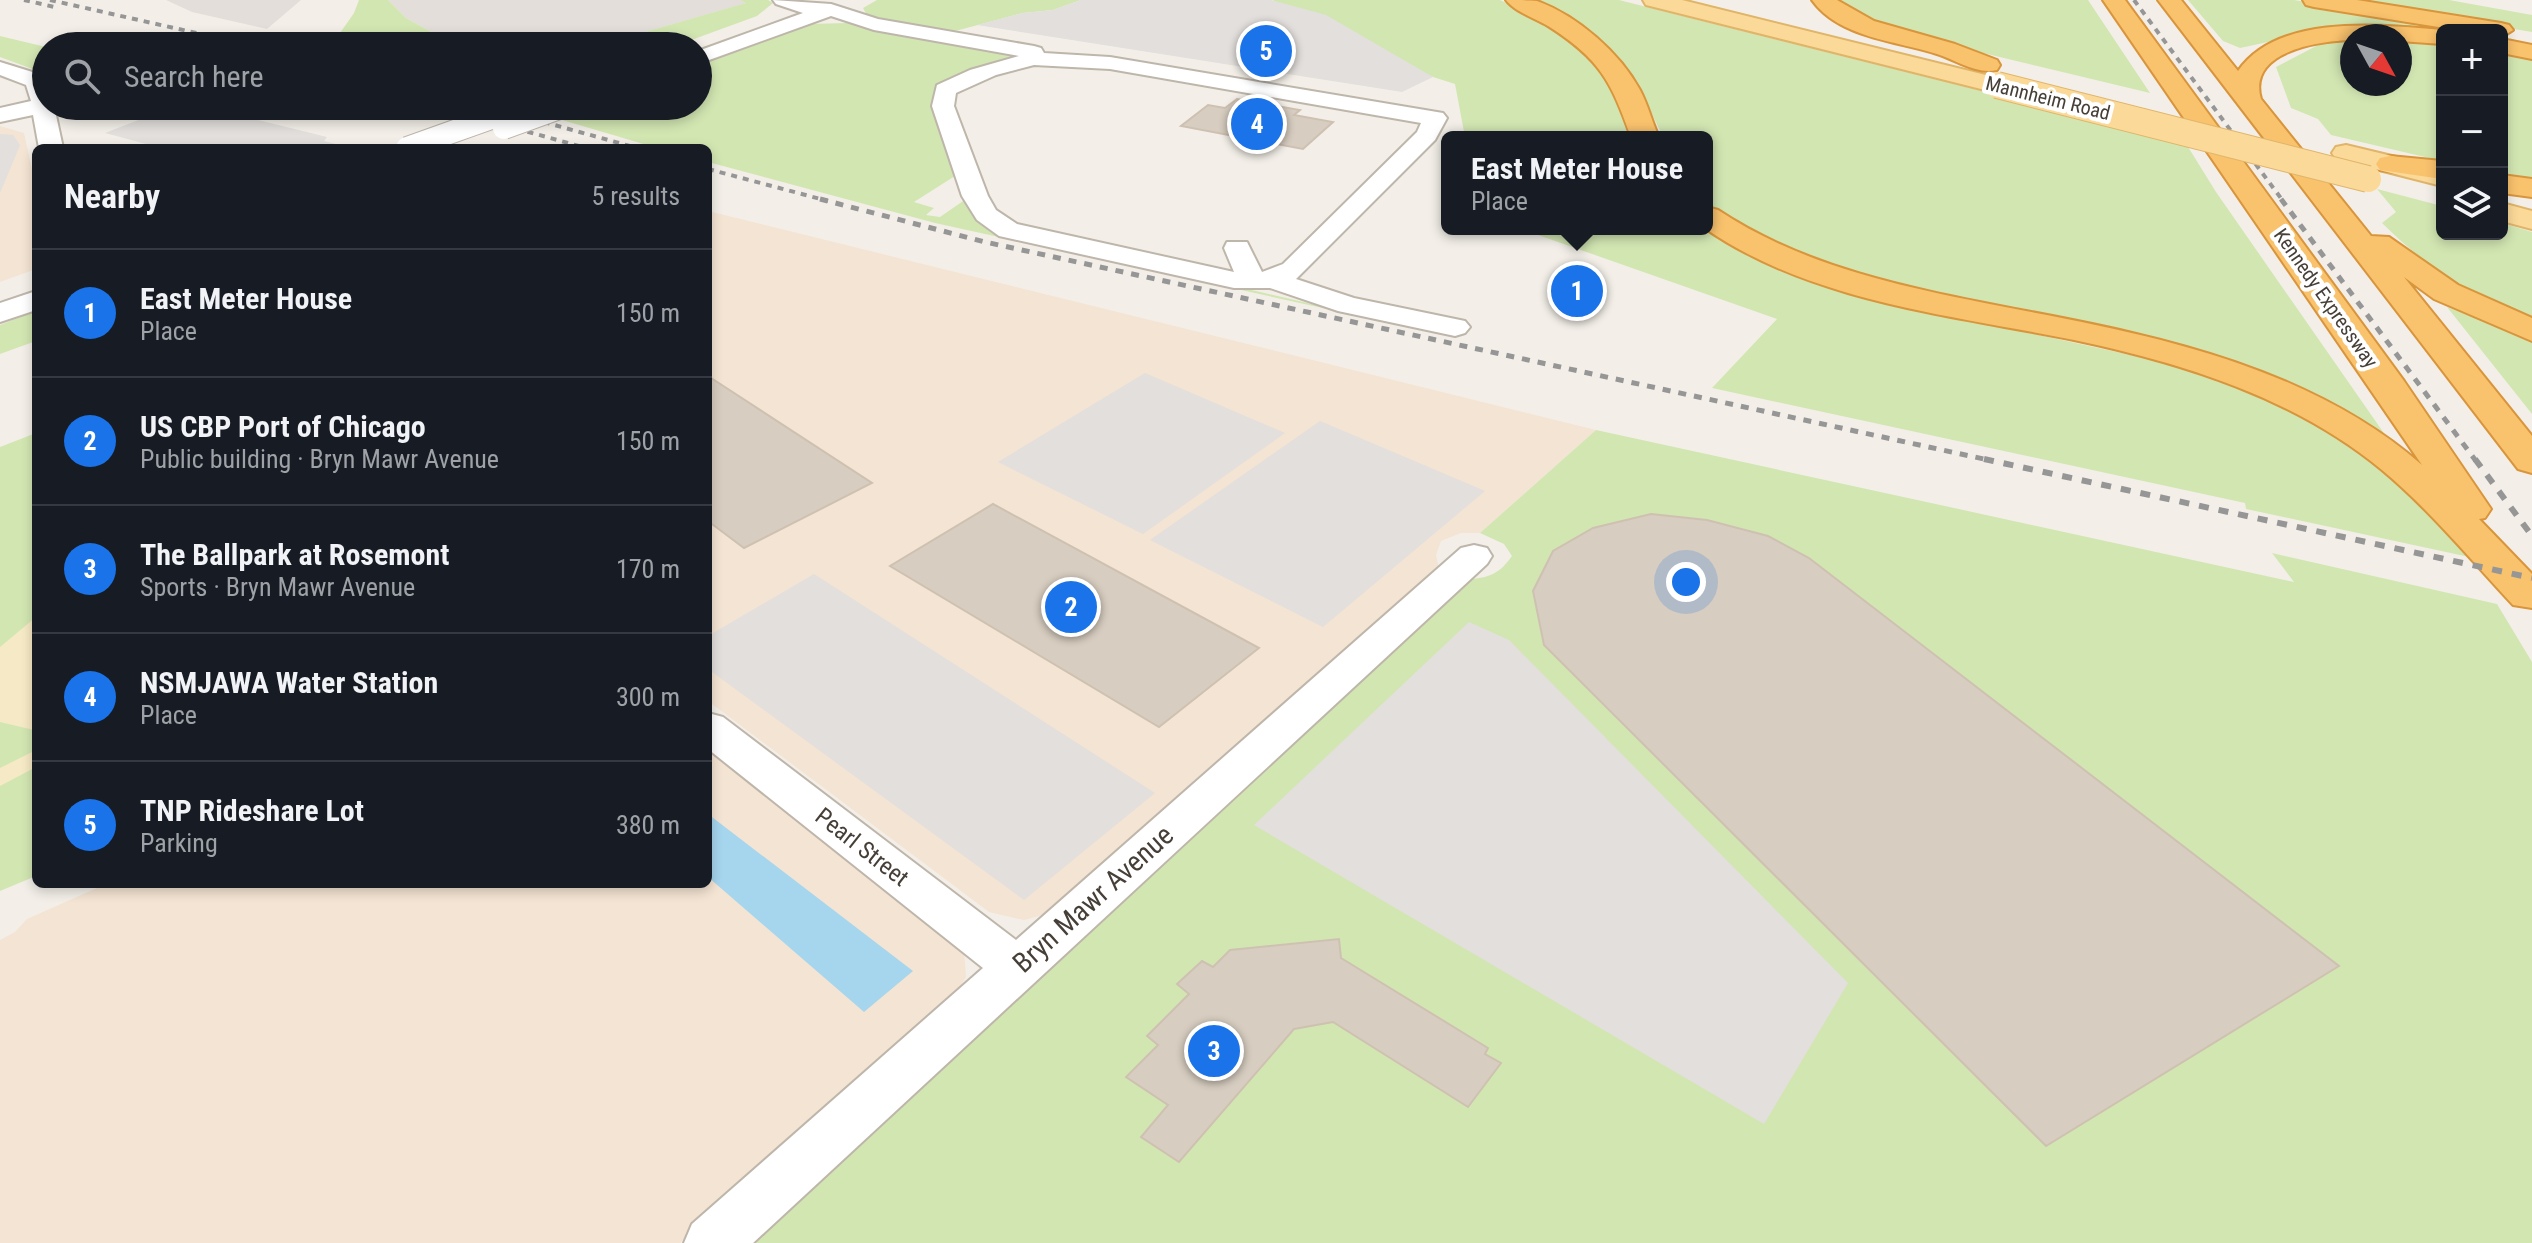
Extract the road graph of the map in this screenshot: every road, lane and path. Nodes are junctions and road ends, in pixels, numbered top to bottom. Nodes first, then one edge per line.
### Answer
1 (783, 0) edge
2 (863, 0) edge
3 (1517, 0) edge
4 (1654, 0) edge
5 (1715, 0) edge
6 (1823, 0) edge
7 (2101, 0) edge
8 (2114, 0) edge
9 (2169, 0) edge
10 (2314, 0) edge
11 (826, 3) edge
12 (803, 7) junction
13 (2464, 24) edge
14 (2508, 31) edge
15 (2532, 35) edge
16 (2436, 37) edge
17 (712, 39) edge
18 (2508, 47) edge
19 (2149, 50) junction
20 (712, 52) edge
21 (2532, 52) edge
22 (1075, 59) junction
23 (0, 68) edge
24 (1992, 75) junction
25 (32, 79) edge
26 (2248, 100) junction
27 (32, 108) edge
28 (0, 115) edge
29 (44, 120) edge
30 (486, 120) edge
31 (526, 120) edge
32 (1643, 131) edge
33 (50, 144) edge
34 (418, 144) edge
35 (460, 144) edge
36 (2436, 170) edge
37 (2379, 171) junction
38 (2436, 176) edge
39 (2508, 185) edge
40 (2532, 188) edge
41 (2508, 193) edge
42 (2436, 195) edge
43 (2532, 199) edge
44 (2508, 214) edge
45 (1713, 220) edge
46 (2532, 220) edge
47 (2349, 225) junction
48 (1237, 248) dead end
49 (1262, 281) junction
50 (32, 282) edge
51 (1349, 284) dead end
52 (0, 293) edge
53 (1304, 293) junction
54 (32, 301) edge
55 (0, 313) edge
56 (1455, 327) dead end
57 (2532, 331) edge
58 (2532, 461) edge
59 (1474, 556) dead end
60 (2530, 598) edge
61 (712, 730) edge
62 (1016, 967) junction
63 (712, 1243) edge

1 - 12 street
2 - 11 street
3 - 32 highway
4 - 24 main road, Mannheim Road
5 - 24 main road, Mannheim Road
6 - 24 highway
7 - 19 highway
8 - 19 highway, Kennedy Expressway
9 - 26 highway
10 - 13 highway
11 - 12 street
11 - 20 street
11 - 22 street
12 - 17 street
14 - 15 highway
16 - 26 highway
18 - 21 highway
19 - 60 highway, Kennedy Expressway
22 - 49 street
22 - 49 street
23 - 25 street
24 - 37 main road, Mannheim Road, bridge
24 - 37 main road, Mannheim Road
26 - 47 highway
27 - 28 street
29 - 33 street
30 - 34 street, bridge
31 - 35 street, bridge
36 - 37 highway
37 - 38 main road, Mannheim Road
37 - 42 main road, Mannheim Road
39 - 40 highway
41 - 43 main road
44 - 46 main road
45 - 60 highway
47 - 57 highway
47 - 58 highway
48 - 49 street
49 - 53 street
50 - 52 street
51 - 53 street
53 - 56 street
54 - 55 street
59 - 62 street, Bryn Mawr Avenue
61 - 62 street, Pearl Street
62 - 63 street, Bryn Mawr Avenue

